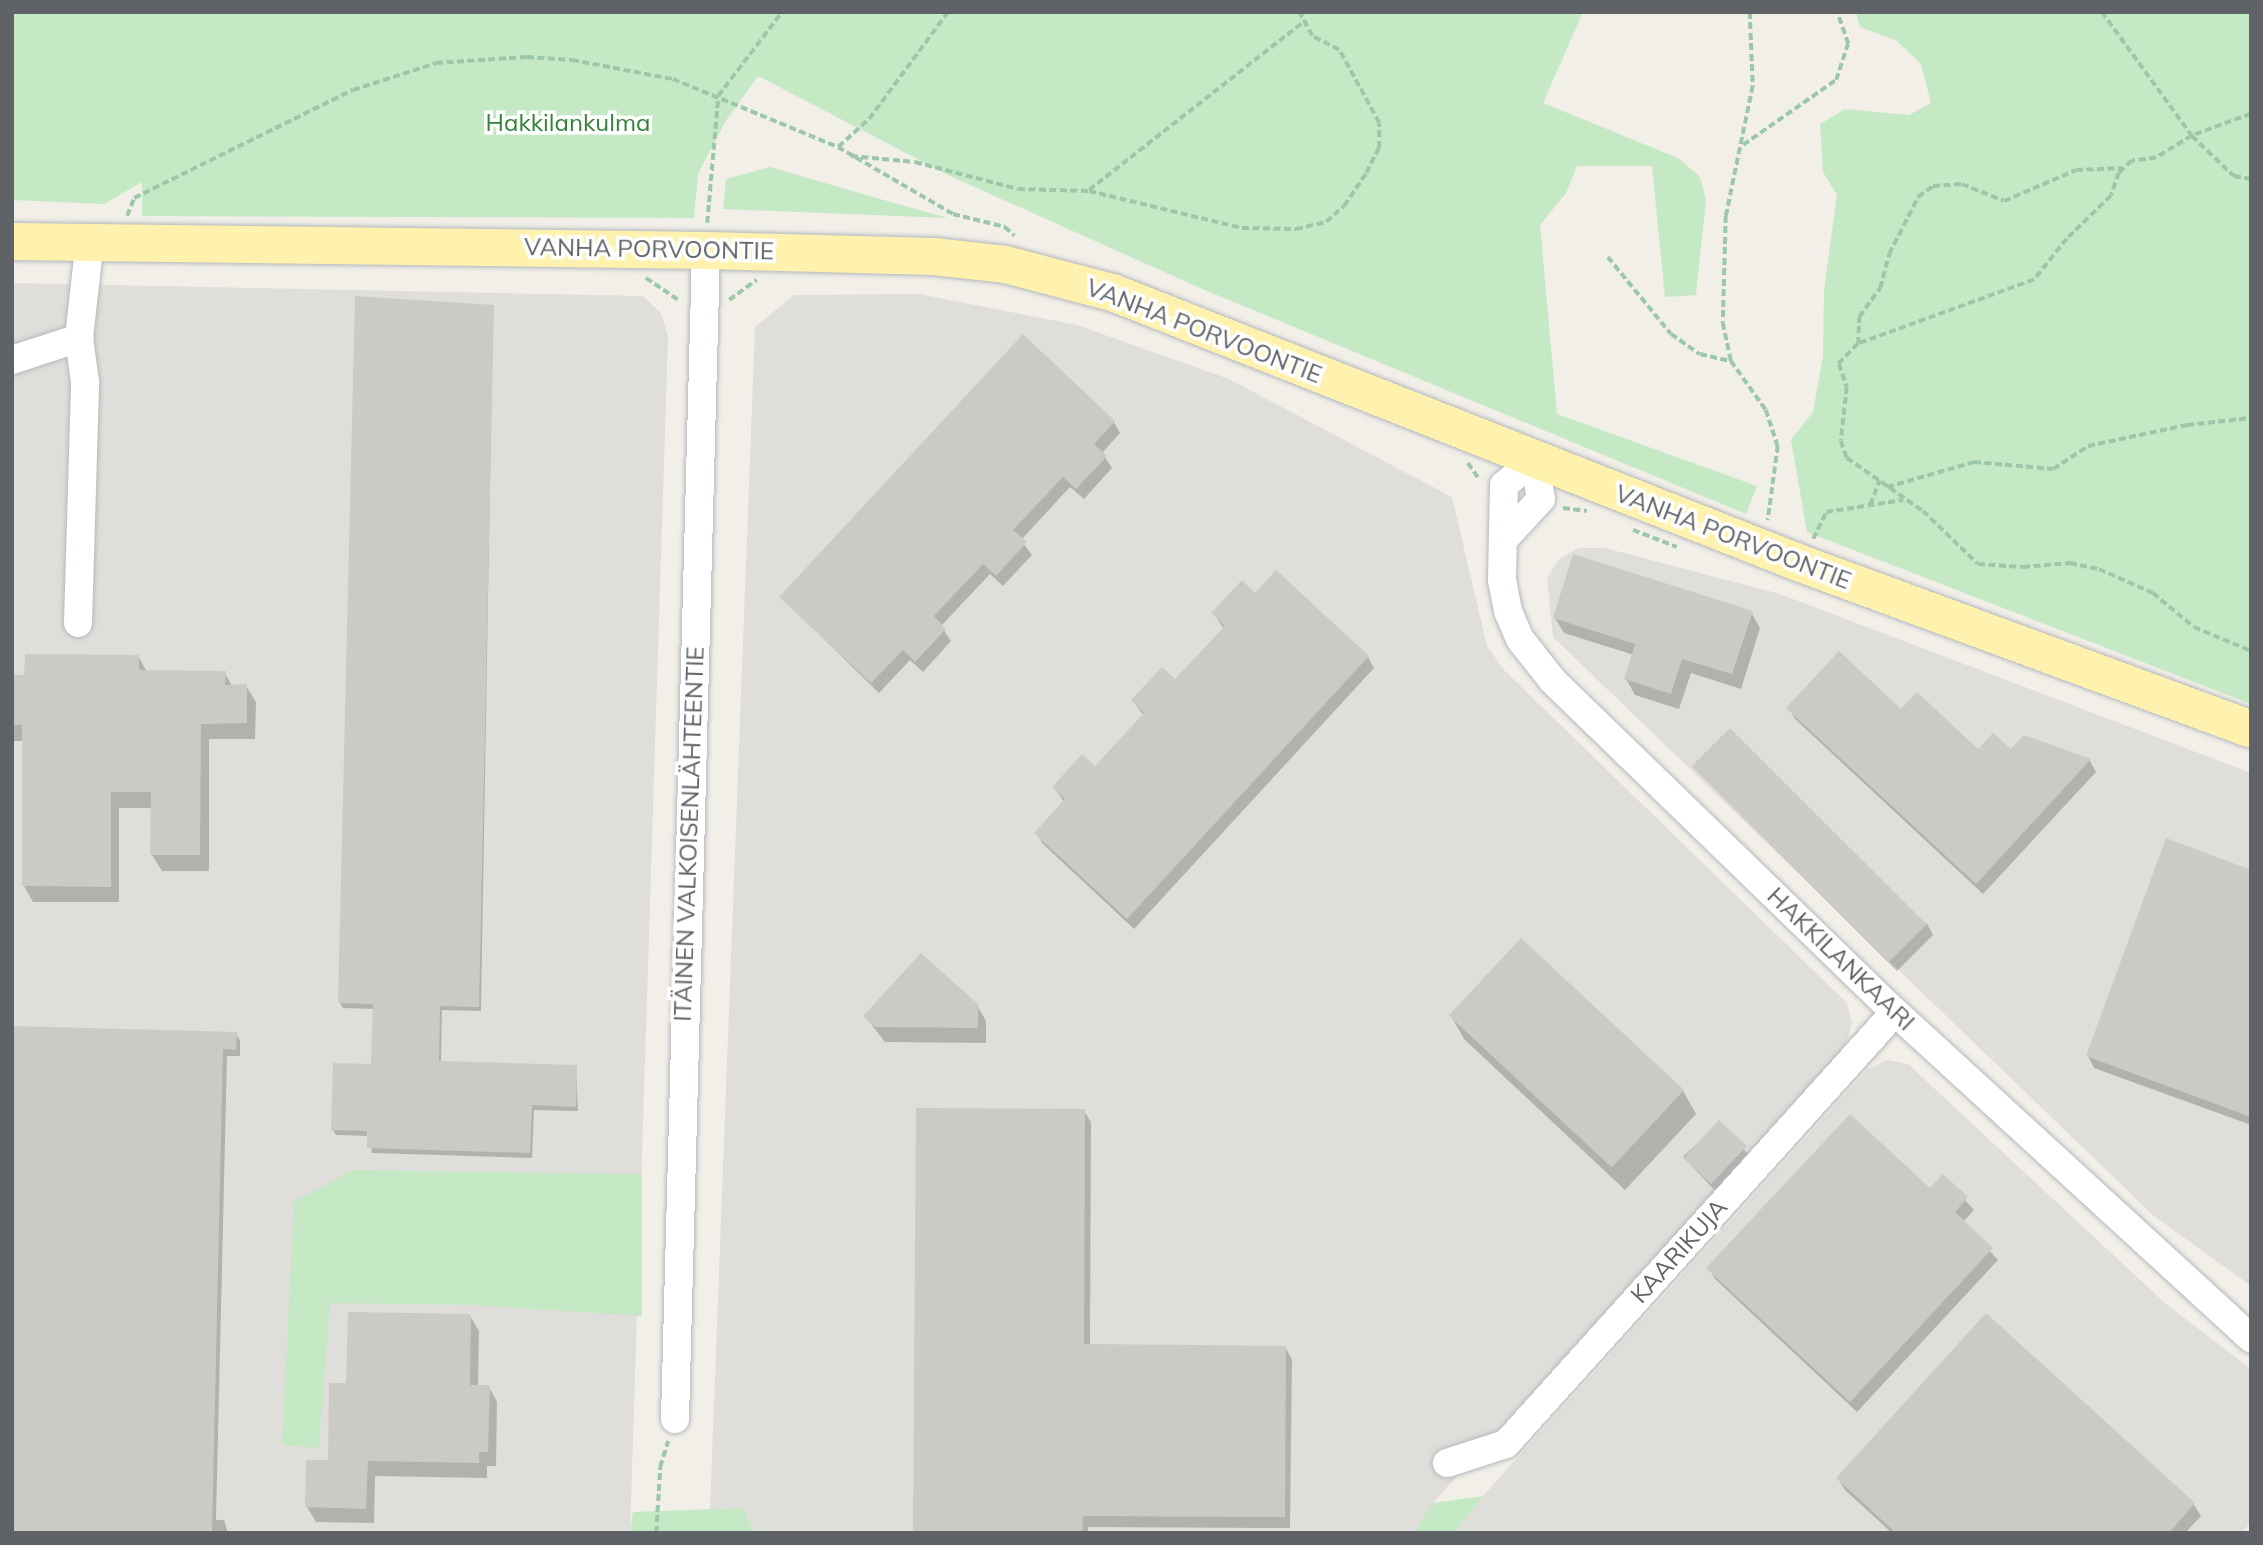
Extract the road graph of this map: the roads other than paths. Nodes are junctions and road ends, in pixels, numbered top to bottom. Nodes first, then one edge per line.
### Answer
1 (90, 240) junction
2 (12, 241) edge
3 (706, 250) junction
4 (79, 338) junction
5 (12, 360) edge
6 (1534, 460) junction
7 (1505, 538) junction
8 (78, 623) dead end
9 (2251, 729) edge
10 (1895, 1012) junction
11 (2251, 1338) edge
12 (674, 1419) road end
13 (1447, 1463) dead end

1 - 2 main road, VANHA PORVOONTIE
1 - 3 main road, VANHA PORVOONTIE
1 - 4 street
3 - 6 main road, VANHA PORVOONTIE
3 - 12 street, ITÄINEN VALKOISENLÄHTEENTIE
4 - 5 street
4 - 8 street
6 - 7 street, HAKKILANKAARI
6 - 7 street
6 - 9 main road, VANHA PORVOONTIE
7 - 10 street, HAKKILANKAARI
10 - 11 street, HAKKILANKAARI
10 - 13 street, KAARIKUJA

